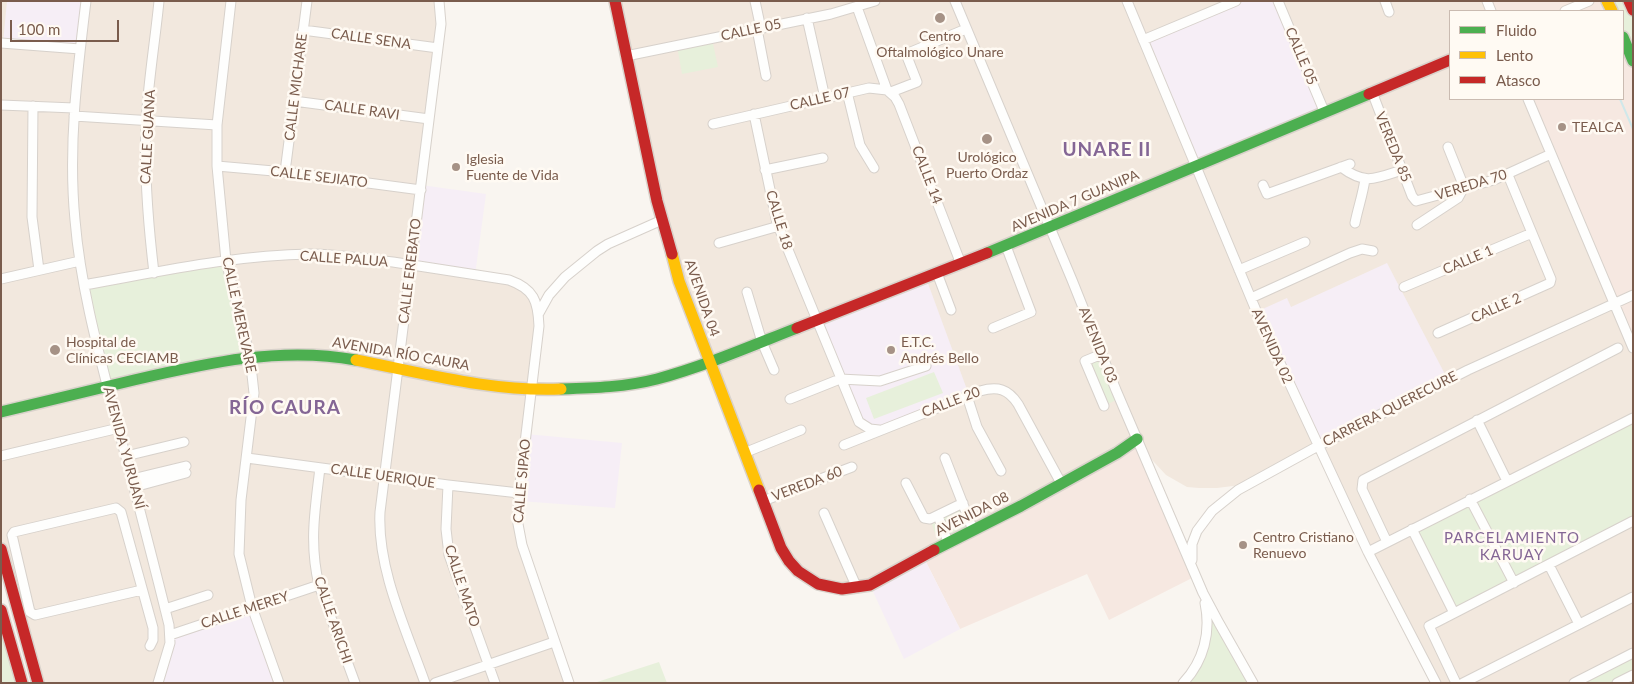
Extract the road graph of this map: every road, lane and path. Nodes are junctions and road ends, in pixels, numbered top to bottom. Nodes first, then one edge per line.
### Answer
1 (86, 1) edge
2 (160, 1) edge
3 (231, 1) edge
4 (307, 1) edge
5 (439, 1) edge
6 (614, 1) edge
7 (755, 1) edge
8 (875, 1) edge
9 (955, 1) edge
10 (1127, 1) edge
11 (1278, 1) edge
12 (1385, 1) edge
13 (1589, 1) edge
14 (1629, 1) edge
15 (1233, 2) edge
16 (846, 6) edge
17 (858, 7) junction
18 (1568, 10) edge
19 (1633, 10) edge
20 (1389, 12) dead end
21 (807, 18) junction
22 (759, 29) junction
23 (966, 29) junction
24 (303, 30) junction
25 (1624, 39) edge
26 (1143, 40) junction
27 (1, 42) edge
28 (438, 48) junction
29 (80, 49) junction
30 (626, 56) junction
31 (1449, 60) edge
32 (1633, 61) edge
33 (766, 76) dead end
34 (889, 91) junction
35 (847, 92) junction
36 (1372, 92) junction
37 (825, 98) junction
38 (1528, 100) edge
39 (294, 101) junction
40 (1, 105) edge
41 (32, 106) junction
42 (1324, 111) junction
43 (74, 112) junction
44 (754, 114) junction
45 (429, 120) junction
46 (146, 121) junction
47 (713, 124) dead end
48 (217, 125) junction
49 (1448, 147) dead end
50 (1551, 154) junction
51 (823, 158) dead end
52 (1350, 164) dead end
53 (217, 166) junction
54 (1196, 166) junction
55 (1341, 167) junction
56 (874, 168) dead end
57 (765, 170) junction
58 (1402, 170) junction
59 (284, 172) junction
60 (1508, 175) junction
61 (1365, 179) junction
62 (1263, 185) dead end
63 (1464, 187) junction
64 (421, 190) junction
65 (1416, 201) joint
66 (662, 220) junction
67 (1355, 223) dead end
68 (1417, 225) dead end
69 (778, 226) junction
70 (1050, 227) junction
71 (1532, 233) junction
72 (1305, 242) dead end
73 (719, 243) dead end
74 (1006, 246) junction
75 (1373, 251) dead end
76 (80, 261) junction
77 (226, 261) junction
78 (961, 264) junction
79 (411, 265) junction
80 (39, 270) junction
81 (1239, 270) junction
82 (154, 273) junction
83 (937, 274) junction
84 (1, 279) edge
85 (84, 285) junction
86 (1404, 287) dead end
87 (747, 292) dead end
88 (1633, 295) edge
89 (1251, 298) junction
90 (536, 301) joint
91 (1613, 303) junction
92 (952, 310) dead end
93 (539, 313) junction
94 (817, 322) junction
95 (993, 328) dead end
96 (1438, 333) dead end
97 (762, 342) junction
98 (1618, 348) dead end
99 (1633, 348) edge
100 (1102, 354) junction
101 (250, 357) junction
102 (709, 362) junction
103 (926, 366) dead end
104 (398, 367) junction
105 (774, 370) dead end
106 (840, 379) junction
107 (108, 387) junction
108 (532, 390) junction
109 (967, 396) junction
110 (790, 399) dead end
111 (1104, 406) dead end
112 (1, 412) edge
113 (1633, 418) edge
114 (1478, 420) junction
115 (119, 428) junction
116 (802, 430) dead end
117 (879, 430) junction
118 (1138, 439) junction
119 (184, 442) dead end
120 (844, 444) dead end
121 (1318, 446) junction
122 (744, 453) junction
123 (1, 456) edge
124 (126, 456) junction
125 (247, 458) junction
126 (945, 458) dead end
127 (852, 467) dead end
128 (320, 468) junction
129 (186, 470) dead end
130 (1001, 472) dead end
131 (384, 476) junction
132 (1507, 481) junction
133 (133, 483) junction
134 (906, 483) dead end
135 (1061, 483) junction
136 (448, 485) junction
137 (519, 493) junction
138 (1470, 500) junction
139 (763, 501) junction
140 (963, 503) junction
141 (824, 513) dead end
142 (934, 517) junction
143 (1633, 521) edge
144 (1412, 529) junction
145 (973, 530) junction
146 (948, 542) junction
147 (1387, 542) junction
148 (1, 549) edge
149 (1368, 552) junction
150 (1549, 564) junction
151 (1193, 568) junction
152 (813, 582) joint
153 (1514, 582) junction
154 (319, 585) junction
155 (857, 588) junction
156 (160, 590) junction
157 (142, 592) junction
158 (1203, 593) junction
159 (208, 595) dead end
160 (1633, 597) edge
161 (252, 607) junction
162 (165, 609) junction
163 (1, 610) edge
164 (1454, 613) junction
165 (1579, 624) junction
166 (170, 634) junction
167 (554, 642) junction
168 (150, 646) dead end
169 (1633, 653) edge
170 (489, 664) junction
171 (1633, 675) edge
172 (1590, 679) edge
173 (22, 683) edge
174 (38, 683) edge
175 (158, 683) edge
176 (280, 683) edge
177 (355, 683) edge
178 (425, 683) edge
179 (435, 683) edge
180 (495, 683) edge
181 (569, 683) edge
182 (1183, 683) edge
183 (1253, 683) edge
184 (1436, 683) edge
185 (1456, 683) edge
186 (1463, 683) edge
187 (1574, 683) edge
188 (1617, 683) edge

1 - 29 street, AVENIDA YURUANÍ
2 - 46 street, CALLE GUANA
3 - 48 street, CALLE MEREVARE
4 - 24 street, CALLE MICHARE
5 - 28 street, CALLE EREBATO
6 - 30 street, AVENIDA 04
7 - 22 street
8 - 17 street, CALLE 05
9 - 23 street, AVENIDA 03
10 - 26 street, AVENIDA 02
11 - 42 street, CALLE 05
12 - 20 street
13 - 18 street
14 - 19 street
15 - 26 street
16 - 17 street, CALLE 05
16 - 21 street, CALLE 05
17 - 34 street, CALLE 14
21 - 22 street, CALLE 05
21 - 37 street
22 - 30 street, CALLE 05
22 - 33 street
23 - 34 street
23 - 70 street, AVENIDA 03
24 - 28 street, CALLE SENA
24 - 39 street, CALLE MICHARE
25 - 32 street
26 - 54 street, AVENIDA 02
27 - 29 street
28 - 45 street, CALLE EREBATO
29 - 43 street, AVENIDA YURUANÍ
30 - 66 street, AVENIDA 04
31 - 36 street, AVENIDA 7 GUANIPA
34 - 35 street, CALLE 07
34 - 78 street, CALLE 14
35 - 37 street, CALLE 07
35 - 56 street
36 - 42 street, AVENIDA 7 GUANIPA
36 - 58 street, VEREDA 85
37 - 44 street, CALLE 07
38 - 50 street
39 - 45 street, CALLE RAVI
39 - 59 street, CALLE MICHARE
40 - 41 street
41 - 43 street
41 - 80 street
42 - 54 street, AVENIDA 7 GUANIPA
43 - 46 street
43 - 76 street, AVENIDA YURUANÍ
44 - 47 street, CALLE 07
44 - 57 street, CALLE 18
45 - 64 street, CALLE EREBATO
46 - 48 street
46 - 82 street, CALLE GUANA
48 - 53 street, CALLE MEREVARE
49 - 63 street
50 - 60 street, VEREDA 70
50 - 91 street
51 - 57 street
52 - 55 street
53 - 59 street, CALLE SEJIATO
53 - 77 street, CALLE MEREVARE
54 - 70 street, AVENIDA 7 GUANIPA
54 - 81 street, AVENIDA 02
55 - 61 street
55 - 62 street
57 - 69 street, CALLE 18
58 - 61 street
58 - 65 street, VEREDA 85
59 - 64 street, CALLE SEJIATO
60 - 63 street, VEREDA 70
60 - 71 street
61 - 67 street
63 - 65 street, VEREDA 70
63 - 68 street
64 - 79 street, CALLE EREBATO
66 - 93 street
66 - 102 street, AVENIDA 04
69 - 73 street
69 - 94 street, CALLE 18
70 - 74 street, AVENIDA 7 GUANIPA
70 - 100 street, AVENIDA 03
71 - 86 street, CALLE 1
71 - 96 street, CALLE 2
72 - 81 street
74 - 78 street, AVENIDA 7 GUANIPA
74 - 95 street
75 - 89 street
76 - 80 street
76 - 85 street, AVENIDA YURUANÍ
77 - 79 street, CALLE PALUA
77 - 82 street, CALLE PALUA
77 - 101 street, CALLE MEREVARE
78 - 83 street, AVENIDA 7 GUANIPA
79 - 90 street, CALLE PALUA
79 - 104 street, CALLE EREBATO
80 - 84 street
81 - 89 street, AVENIDA 02
82 - 85 street, CALLE PALUA
83 - 92 street
83 - 94 street, AVENIDA 7 GUANIPA
85 - 107 street, AVENIDA YURUANÍ
87 - 97 street
88 - 91 street, CARRERA QUERECURE
89 - 121 street, AVENIDA 02
90 - 93 street, CALLE SIPAO
91 - 99 street
91 - 121 street, CARRERA QUERECURE
93 - 108 street, CALLE SIPAO
94 - 97 street, AVENIDA 7 GUANIPA
94 - 106 street
97 - 102 street, AVENIDA 7 GUANIPA
97 - 105 street
98 - 114 street
100 - 111 street
100 - 118 street, AVENIDA 03
101 - 104 street, AVENIDA RÍO CAURA
101 - 107 street, AVENIDA RÍO CAURA
101 - 125 street, CALLE MEREVARE
102 - 108 street, AVENIDA RÍO CAURA
102 - 122 street, AVENIDA 04
103 - 106 street
104 - 108 street, AVENIDA RÍO CAURA
104 - 131 street, CALLE EREBATO
106 - 110 street
106 - 117 street
107 - 112 street, AVENIDA RÍO CAURA
107 - 115 street, AVENIDA YURUANÍ
108 - 137 street, CALLE SIPAO
109 - 117 street, CALLE 20
109 - 130 street
109 - 135 street, CALLE 20
113 - 132 street
114 - 132 street
114 - 147 street
115 - 123 street
115 - 124 street, AVENIDA YURUANÍ
116 - 122 street
117 - 120 street, CALLE 20
118 - 135 street, AVENIDA 08
118 - 151 street, AVENIDA 03
119 - 124 street
121 - 149 street, AVENIDA 02
121 - 151 street, CARRERA QUERECURE
122 - 139 street, AVENIDA 04
124 - 133 street, AVENIDA YURUANÍ
125 - 128 street, CALLE UERIQUE
125 - 161 street, CALLE MEREVARE
126 - 140 street
127 - 139 street, VEREDA 60
128 - 131 street, CALLE UERIQUE
128 - 154 street, CALLE ARICHI
129 - 133 street
131 - 136 street, CALLE UERIQUE
131 - 178 street, CALLE EREBATO
132 - 138 street
133 - 156 street, AVENIDA YURUANÍ
134 - 142 street
135 - 145 street, AVENIDA 08
136 - 137 street, CALLE UERIQUE
136 - 170 street, CALLE MATO
137 - 167 street, CALLE SIPAO
138 - 144 street
138 - 153 street
139 - 152 street, AVENIDA 04
140 - 142 street
140 - 145 street
141 - 155 street
142 - 146 street
143 - 150 street
144 - 147 street
144 - 164 street
145 - 146 street, AVENIDA 08
146 - 155 street, AVENIDA 08
147 - 149 street
148 - 174 street
149 - 184 street, AVENIDA 02
150 - 153 street
150 - 165 street
151 - 158 street, AVENIDA 03
152 - 155 street, AVENIDA 08
153 - 164 street
154 - 161 street, CALLE MEREY
154 - 177 street, CALLE ARICHI
156 - 157 street
156 - 162 street, AVENIDA YURUANÍ
157 - 157 street
157 - 168 street
158 - 182 street
158 - 183 street, AVENIDA 03
159 - 162 street
160 - 165 street
161 - 166 street, CALLE MEREY
161 - 176 street, CALLE MEREVARE
162 - 166 street, AVENIDA YURUANÍ
163 - 173 street
164 - 185 street
165 - 186 street
166 - 175 street, AVENIDA YURUANÍ
167 - 170 street
167 - 181 street, CALLE SIPAO
169 - 172 street
170 - 179 street
170 - 180 street, CALLE MATO
171 - 188 street
172 - 187 street

